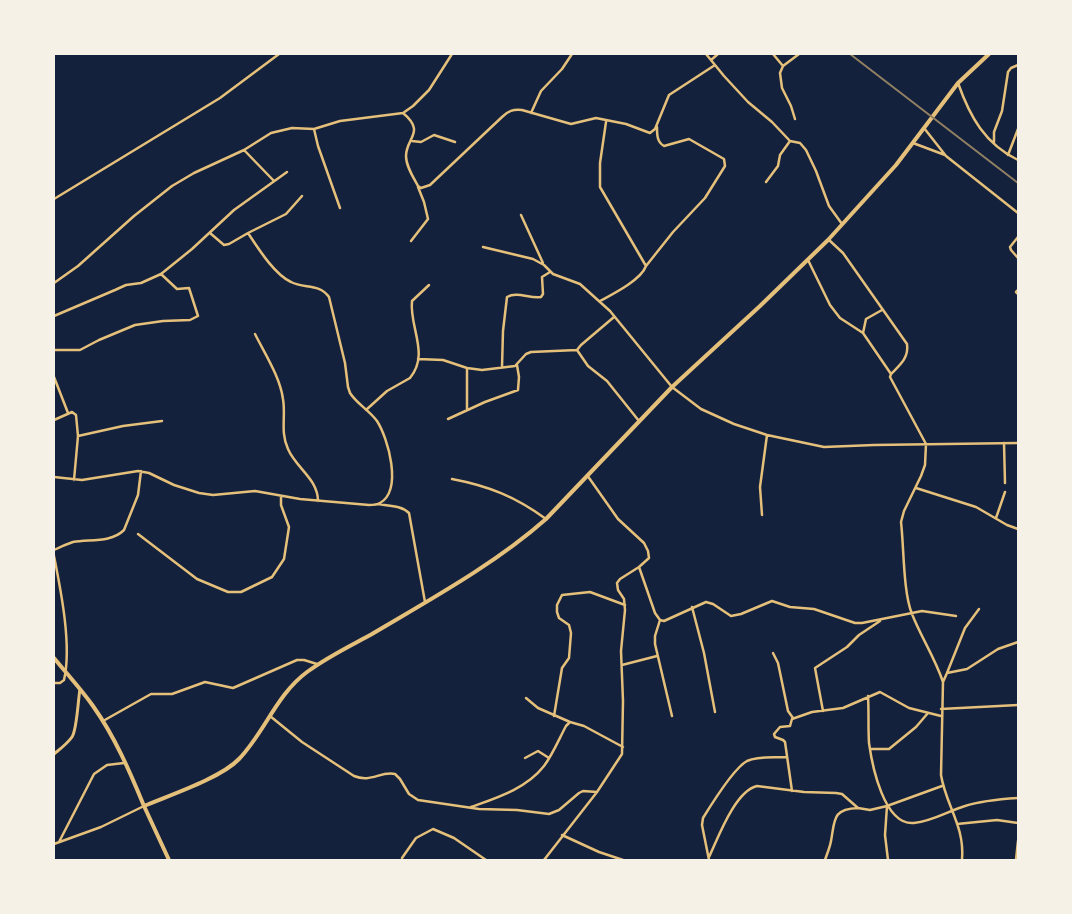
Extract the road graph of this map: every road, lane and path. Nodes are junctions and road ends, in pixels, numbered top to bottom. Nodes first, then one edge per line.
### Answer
1 (279, 54) edge
2 (452, 54) edge
3 (572, 54) edge
4 (706, 54) edge
5 (718, 54) edge
6 (773, 54) edge
7 (799, 54) edge
8 (989, 54) edge
9 (711, 60) junction
10 (715, 65) junction
11 (1018, 65) edge
12 (783, 66) junction
13 (958, 83) junction
14 (403, 113) junction
15 (531, 113) junction
16 (795, 119) dead end
17 (606, 121) junction
18 (656, 126) junction
19 (924, 128) junction
20 (314, 129) junction
21 (1018, 129) edge
22 (412, 141) junction
23 (790, 141) junction
24 (455, 142) dead end
25 (913, 143) junction
26 (994, 144) junction
27 (244, 150) junction
28 (1008, 155) junction
29 (946, 156) junction
30 (1018, 160) edge
31 (287, 172) dead end
32 (275, 182) junction
33 (766, 182) dead end
34 (418, 186) junction
35 (302, 196) dead end
36 (54, 199) edge
37 (340, 208) dead end
38 (1018, 213) edge
39 (521, 215) dead end
40 (842, 225) junction
41 (210, 233) junction
42 (248, 233) junction
43 (1018, 237) edge
44 (828, 240) junction
45 (411, 241) dead end
46 (484, 247) dead end
47 (1018, 258) edge
48 (808, 260) junction
49 (544, 265) junction
50 (646, 266) junction
51 (550, 272) junction
52 (161, 274) junction
53 (54, 283) edge
54 (429, 285) dead end
55 (1018, 290) edge
56 (1018, 294) edge
57 (600, 301) junction
58 (882, 310) junction
59 (54, 316) edge
60 (614, 317) junction
61 (863, 333) junction
62 (255, 334) dead end
63 (54, 349) edge
64 (577, 350) junction
65 (418, 359) junction
66 (517, 364) junction
67 (502, 367) junction
68 (467, 368) junction
69 (891, 374) junction
70 (54, 377) edge
71 (672, 387) junction
72 (366, 410) junction
73 (467, 410) junction
74 (68, 413) junction
75 (448, 419) dead end
76 (54, 420) edge
77 (162, 421) dead end
78 (639, 421) junction
79 (767, 435) junction
80 (78, 436) junction
81 (1004, 443) junction
82 (1018, 443) edge
83 (926, 444) junction
84 (141, 472) junction
85 (588, 475) junction
86 (54, 477) edge
87 (452, 479) dead end
88 (74, 480) junction
89 (1005, 483) dead end
90 (915, 488) junction
91 (1005, 492) dead end
92 (281, 496) junction
93 (318, 501) junction
94 (378, 504) junction
95 (762, 515) dead end
96 (996, 518) junction
97 (546, 519) junction
98 (1018, 529) edge
99 (138, 534) dead end
100 (54, 550) edge
101 (54, 556) edge
102 (639, 567) junction
103 (425, 602) junction
104 (625, 605) junction
105 (692, 608) junction
106 (979, 609) dead end
107 (912, 614) junction
108 (956, 616) dead end
109 (882, 619) junction
110 (660, 620) junction
111 (1018, 642) edge
112 (773, 653) dead end
113 (657, 656) junction
114 (54, 658) edge
115 (318, 665) junction
116 (622, 665) junction
117 (66, 672) junction
118 (947, 673) junction
119 (943, 682) junction
120 (54, 684) edge
121 (80, 689) junction
122 (868, 696) junction
123 (526, 698) dead end
124 (1018, 705) edge
125 (941, 709) junction
126 (823, 710) junction
127 (715, 712) dead end
128 (928, 713) junction
129 (270, 716) junction
130 (554, 716) junction
131 (672, 716) dead end
132 (941, 716) junction
133 (793, 718) junction
134 (103, 721) junction
135 (570, 722) junction
136 (623, 747) junction
137 (870, 749) junction
138 (54, 754) edge
139 (786, 757) junction
140 (525, 758) dead end
141 (549, 758) junction
142 (125, 762) junction
143 (942, 786) junction
144 (792, 791) junction
145 (597, 792) junction
146 (1018, 798) edge
147 (144, 806) junction
148 (888, 806) junction
149 (470, 807) junction
150 (858, 808) junction
151 (953, 810) junction
152 (1018, 823) edge
153 (957, 824) junction
154 (562, 835) junction
155 (1018, 841) edge
156 (58, 842) junction
157 (54, 844) edge
158 (402, 858) dead end
159 (709, 858) edge
160 (169, 860) edge
161 (485, 860) edge
162 (544, 860) edge
163 (623, 860) edge
164 (825, 860) edge
165 (888, 860) edge
166 (962, 860) edge
167 (1016, 860) edge

1 - 36 street
2 - 14 street
3 - 15 street
4 - 9 street
5 - 9 street
6 - 12 street
7 - 12 street
8 - 13 main road
9 - 10 street
10 - 18 street
10 - 23 street
11 - 26 street
12 - 16 street
13 - 19 main road
13 - 26 street
14 - 20 street
14 - 22 street
15 - 17 street
15 - 34 street
17 - 18 street
17 - 50 street
18 - 50 street
19 - 25 main road
19 - 29 street
20 - 27 street
20 - 37 street
21 - 28 street
22 - 24 street
22 - 34 street
23 - 33 street
23 - 40 street
25 - 29 street
25 - 40 main road
26 - 28 street
27 - 32 street
27 - 53 street
28 - 30 street
29 - 38 street
31 - 32 street
32 - 41 street
34 - 45 street
35 - 42 street
39 - 49 street
40 - 44 main road
41 - 42 street
41 - 52 street
42 - 72 street
43 - 47 street
44 - 48 main road
44 - 58 street
46 - 49 street
48 - 61 street
48 - 71 main road
49 - 51 street
50 - 57 street
51 - 57 street
51 - 67 street
52 - 59 street
52 - 63 street
54 - 65 street
55 - 56 street
57 - 60 street
58 - 61 street
58 - 69 street
60 - 64 street
60 - 71 street
61 - 69 street
62 - 93 street
64 - 66 street
64 - 78 street
65 - 68 street
65 - 72 street
66 - 67 street
66 - 73 street
67 - 68 street
68 - 73 street
69 - 83 street
70 - 74 street
71 - 78 main road
71 - 79 street
72 - 94 street
73 - 75 street
74 - 76 street
74 - 80 street
77 - 80 street
78 - 85 main road
79 - 83 street
79 - 95 street
80 - 88 street
81 - 82 street
81 - 83 street
81 - 89 street
83 - 90 street
84 - 88 street
84 - 92 street
84 - 100 street
85 - 97 main road
85 - 102 street
86 - 88 street
87 - 97 street
90 - 96 street
90 - 107 street
91 - 96 street
92 - 93 street
92 - 99 street
93 - 94 street
94 - 103 street
96 - 98 street
97 - 103 main road
101 - 117 street
102 - 104 street
102 - 110 street
103 - 115 main road
104 - 116 street
104 - 130 street
105 - 109 street
105 - 110 street
105 - 127 street
106 - 118 street
107 - 108 street
107 - 109 street
107 - 119 street
109 - 126 street
110 - 113 street
111 - 118 street
112 - 133 street
113 - 116 street
113 - 131 street
114 - 117 main road
115 - 129 main road
115 - 134 street
116 - 136 street
117 - 120 street
117 - 121 main road
118 - 119 street
119 - 125 street
121 - 134 main road
121 - 138 street
122 - 126 street
122 - 128 street
122 - 137 street
123 - 130 street
124 - 125 street
125 - 132 street
126 - 133 street
128 - 132 street
128 - 137 street
129 - 147 main road
129 - 149 street
130 - 135 street
132 - 143 street
133 - 139 street
134 - 142 main road
135 - 136 street
135 - 141 street
136 - 145 street
137 - 148 street
139 - 144 street
139 - 159 street
140 - 141 street
141 - 149 street
142 - 147 main road
142 - 156 street
143 - 148 street
143 - 151 street
144 - 150 street
144 - 159 street
145 - 149 street
145 - 154 street
146 - 151 street
147 - 156 street
147 - 160 main road
148 - 150 street
148 - 151 street
148 - 165 street
150 - 164 street
151 - 153 street
152 - 153 street
153 - 166 street
154 - 162 street
154 - 163 street
155 - 167 street
156 - 157 street
158 - 161 street

